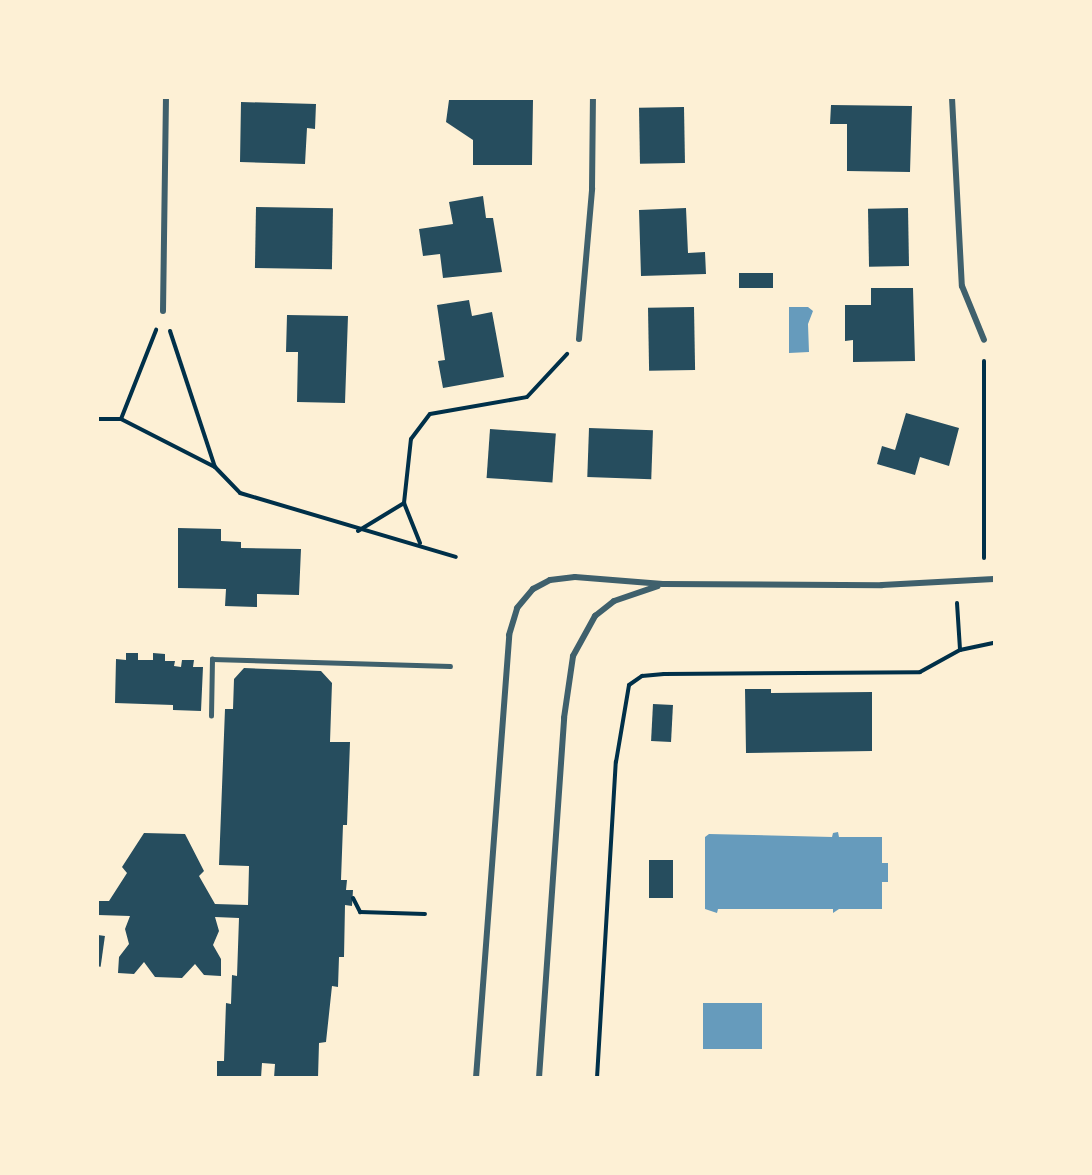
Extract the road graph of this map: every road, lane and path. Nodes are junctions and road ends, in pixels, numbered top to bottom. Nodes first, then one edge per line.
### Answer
1 (166, 98) edge
2 (593, 98) edge
3 (952, 98) edge
4 (163, 311) junction
5 (579, 339) joint
6 (984, 340) joint
7 (98, 419) edge
8 (121, 420) junction
9 (215, 467) junction
10 (404, 503) junction
11 (357, 531) junction
12 (420, 543) junction
13 (456, 557) dead end
14 (975, 559) dead end
15 (994, 579) edge
16 (956, 580) junction
17 (663, 584) junction
18 (994, 644) edge
19 (960, 650) junction
20 (450, 666) dead end
21 (211, 716) dead end
22 (353, 898) dead end
23 (425, 914) dead end
24 (476, 1077) edge
25 (539, 1077) edge
26 (597, 1077) edge

1 - 4 street
2 - 5 street
3 - 6 street
4 - 8 path
4 - 9 path
5 - 10 path
6 - 14 path
7 - 8 path
8 - 9 path
9 - 11 path
10 - 11 path
10 - 12 path
11 - 12 path
12 - 13 path
15 - 16 street
16 - 17 street
16 - 19 path
17 - 24 street
17 - 25 street
18 - 19 path
19 - 26 path
20 - 21 lane
22 - 23 path

